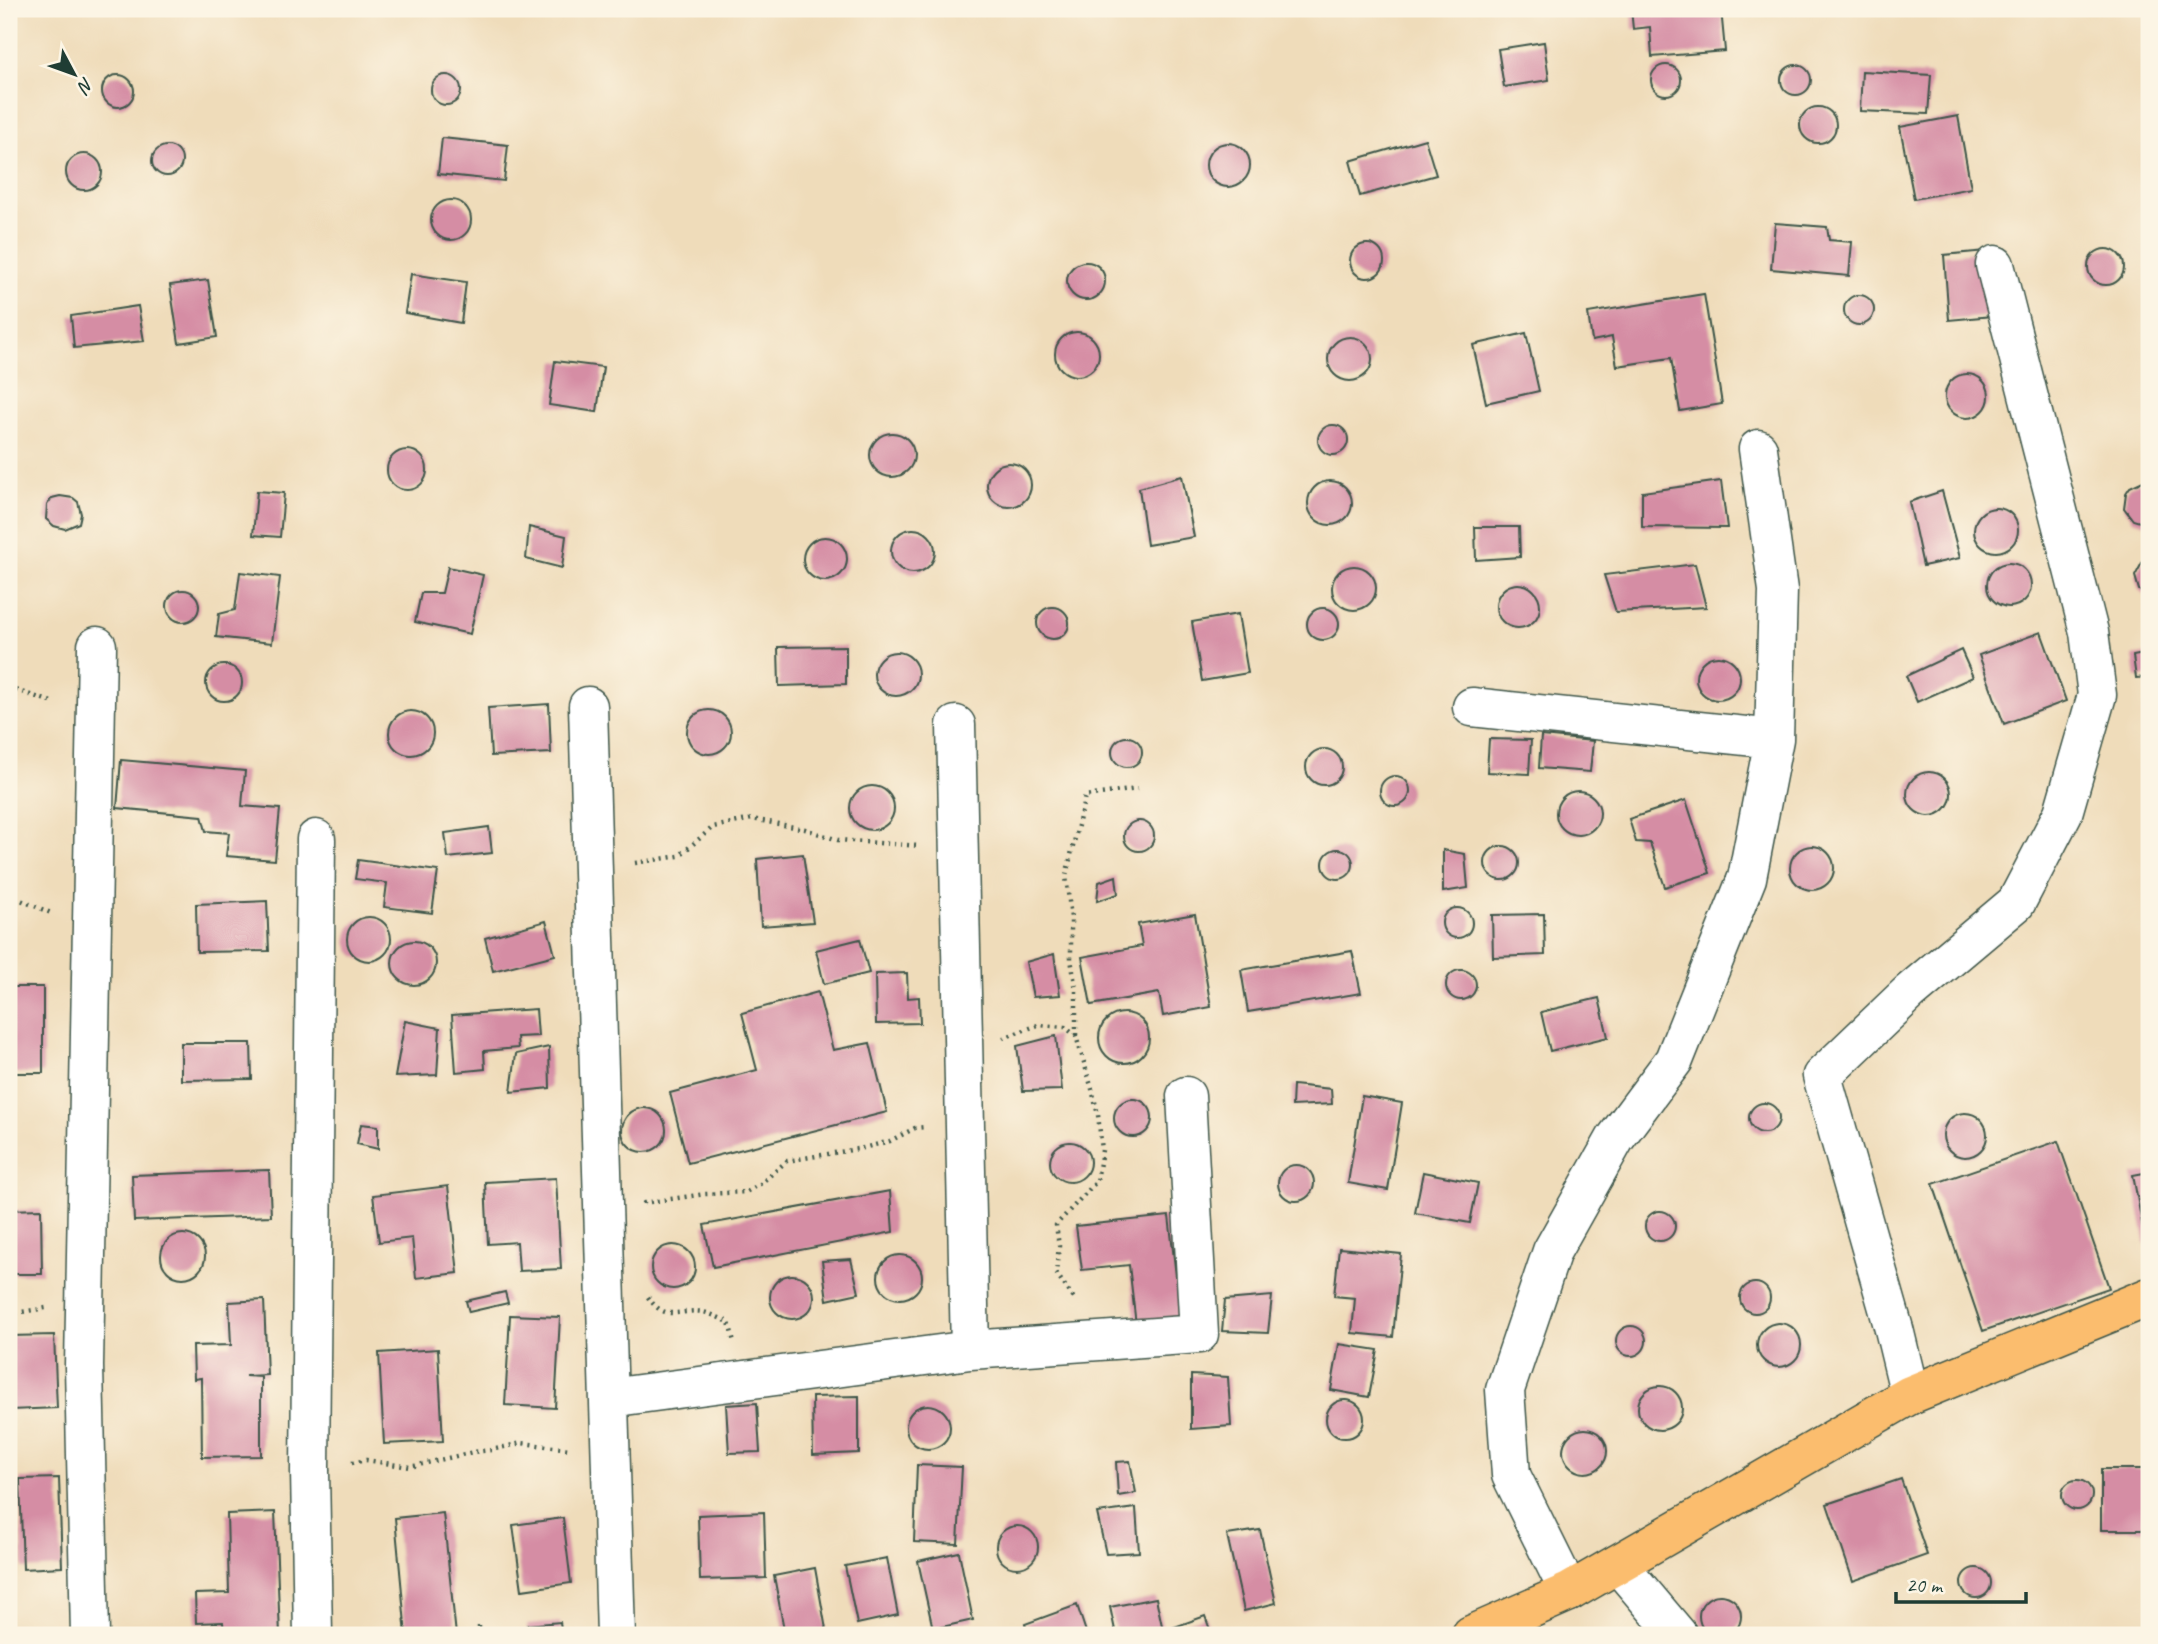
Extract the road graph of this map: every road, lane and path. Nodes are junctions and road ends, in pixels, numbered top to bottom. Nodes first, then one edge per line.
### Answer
1 (1995, 265) dead end
2 (1758, 449) dead end
3 (97, 646) dead end
4 (588, 706) dead end
5 (1472, 707) dead end
6 (956, 724) dead end
7 (1774, 738) junction
8 (1137, 789) dead end
9 (316, 839) dead end
10 (958, 847) junction
11 (593, 868) junction
12 (1076, 1036) junction
13 (963, 1055) junction
14 (1186, 1097) dead end
15 (965, 1121) junction
16 (642, 1214) dead end
17 (641, 1288) dead end
18 (2149, 1297) edge
19 (49, 1307) dead end
20 (9, 1314) edge
21 (1073, 1343) junction
22 (970, 1350) junction
23 (745, 1380) junction
24 (1910, 1395) junction
25 (609, 1398) junction
26 (610, 1454) junction
27 (310, 1471) junction
28 (1618, 1564) junction
29 (1569, 1592) junction
30 (479, 1621) dead end
31 (90, 1635) edge
32 (313, 1635) edge
33 (479, 1635) edge
34 (615, 1635) edge
35 (1471, 1635) edge
36 (1678, 1635) edge

1 - 24 street
2 - 7 street
3 - 31 street
4 - 11 street
5 - 7 street
6 - 10 street
7 - 29 street
8 - 12 path
9 - 27 street
10 - 11 path
10 - 13 street
11 - 25 street
12 - 13 path
12 - 21 path
13 - 15 street
14 - 21 street
15 - 16 path
15 - 22 street
17 - 23 path
18 - 24 main road
19 - 20 path
21 - 22 street
22 - 23 street
23 - 25 street
24 - 28 main road
25 - 26 street
26 - 27 path
26 - 34 street
27 - 32 street
28 - 29 main road
28 - 36 street
29 - 35 main road
30 - 33 path

